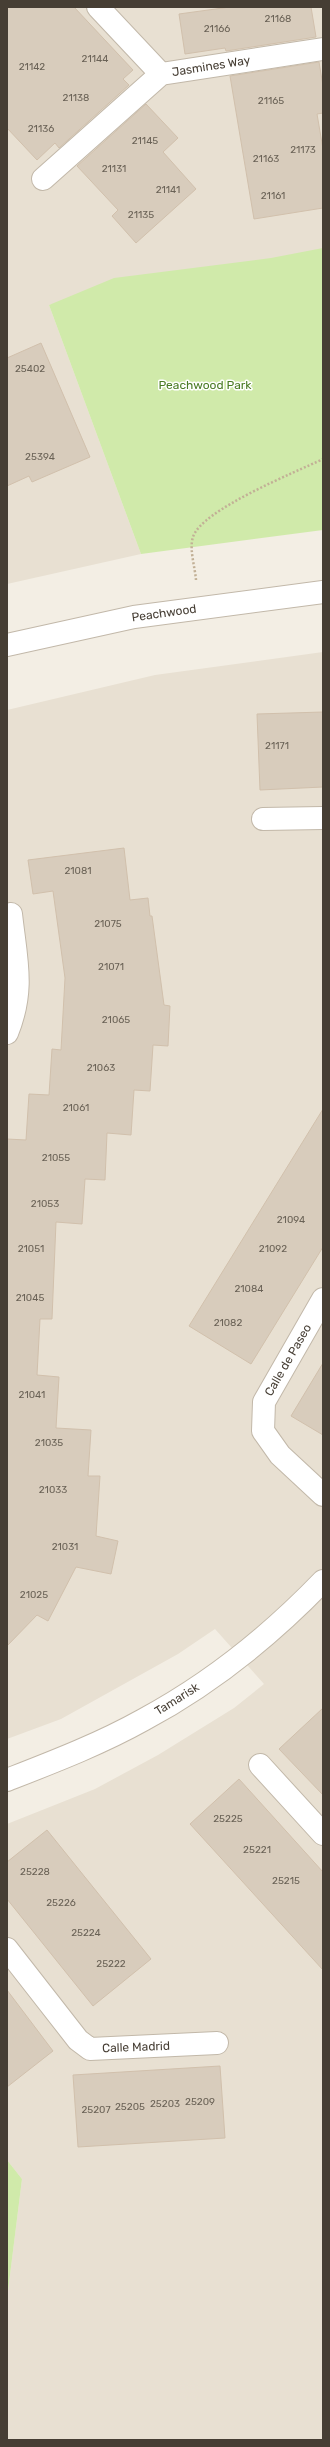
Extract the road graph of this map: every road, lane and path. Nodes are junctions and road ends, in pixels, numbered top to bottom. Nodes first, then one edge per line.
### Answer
1 (98, 7) edge
2 (323, 49) edge
3 (161, 74) junction
4 (43, 179) dead end
5 (323, 459) edge
6 (323, 592) edge
7 (199, 608) junction
8 (7, 645) edge
9 (323, 818) edge
10 (263, 819) dead end
11 (11, 914) dead end
12 (7, 1033) edge
13 (323, 1299) edge
14 (323, 1495) edge
15 (323, 1581) edge
16 (260, 1765) dead end
17 (7, 1780) edge
18 (323, 1834) edge
19 (7, 1949) edge
20 (217, 2043) dead end

1 - 3 street
2 - 3 street, Jasmines Way
3 - 4 street, Jasmines Way
5 - 7 path
6 - 7 street, Peachwood
7 - 8 street, Peachwood
9 - 10 street
11 - 12 street
13 - 14 street, Calle de Paseo
15 - 17 street, Tamarisk
16 - 18 street
19 - 20 street, Calle Madrid

